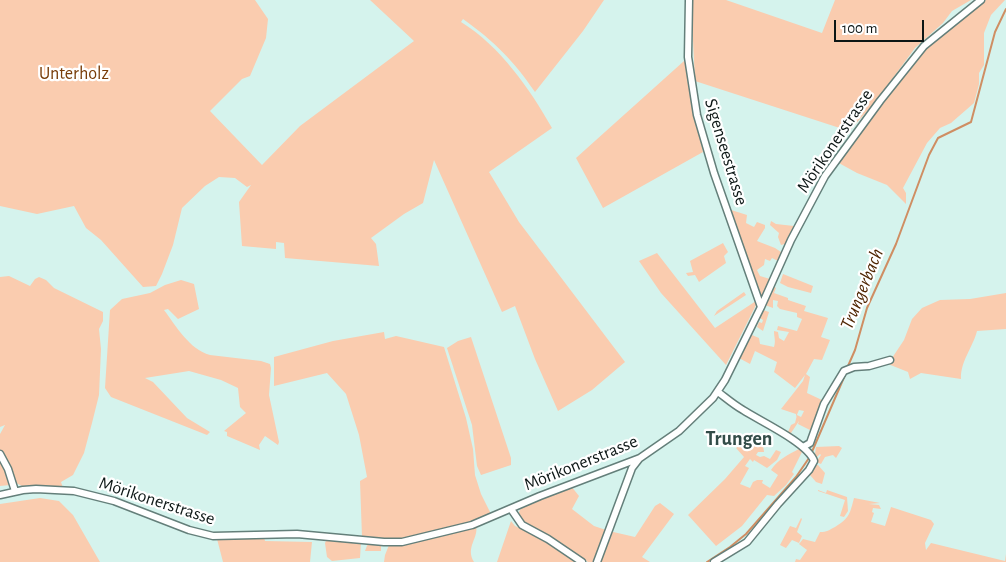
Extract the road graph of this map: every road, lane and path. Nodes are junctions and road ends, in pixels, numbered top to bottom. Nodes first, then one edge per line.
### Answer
1 (689, 0) edge
2 (981, 0) edge
3 (761, 307) junction
4 (890, 360) dead end
5 (718, 392) junction
6 (805, 448) junction
7 (0, 454) edge
8 (640, 458) junction
9 (15, 491) junction
10 (0, 495) edge
11 (511, 509) junction
12 (582, 562) edge
13 (597, 562) edge
14 (714, 562) edge

1 - 3 street, Sigenseestrasse
2 - 3 street, Mörikonerstrasse
3 - 5 street, Mörikonerstrasse
4 - 6 street
5 - 6 street
5 - 8 street, Mörikonerstrasse
6 - 14 street
7 - 9 street
8 - 11 street, Mörikonerstrasse
8 - 13 street
9 - 10 street, Mörikonerstrasse
9 - 11 street, Mörikonerstrasse
11 - 12 street

